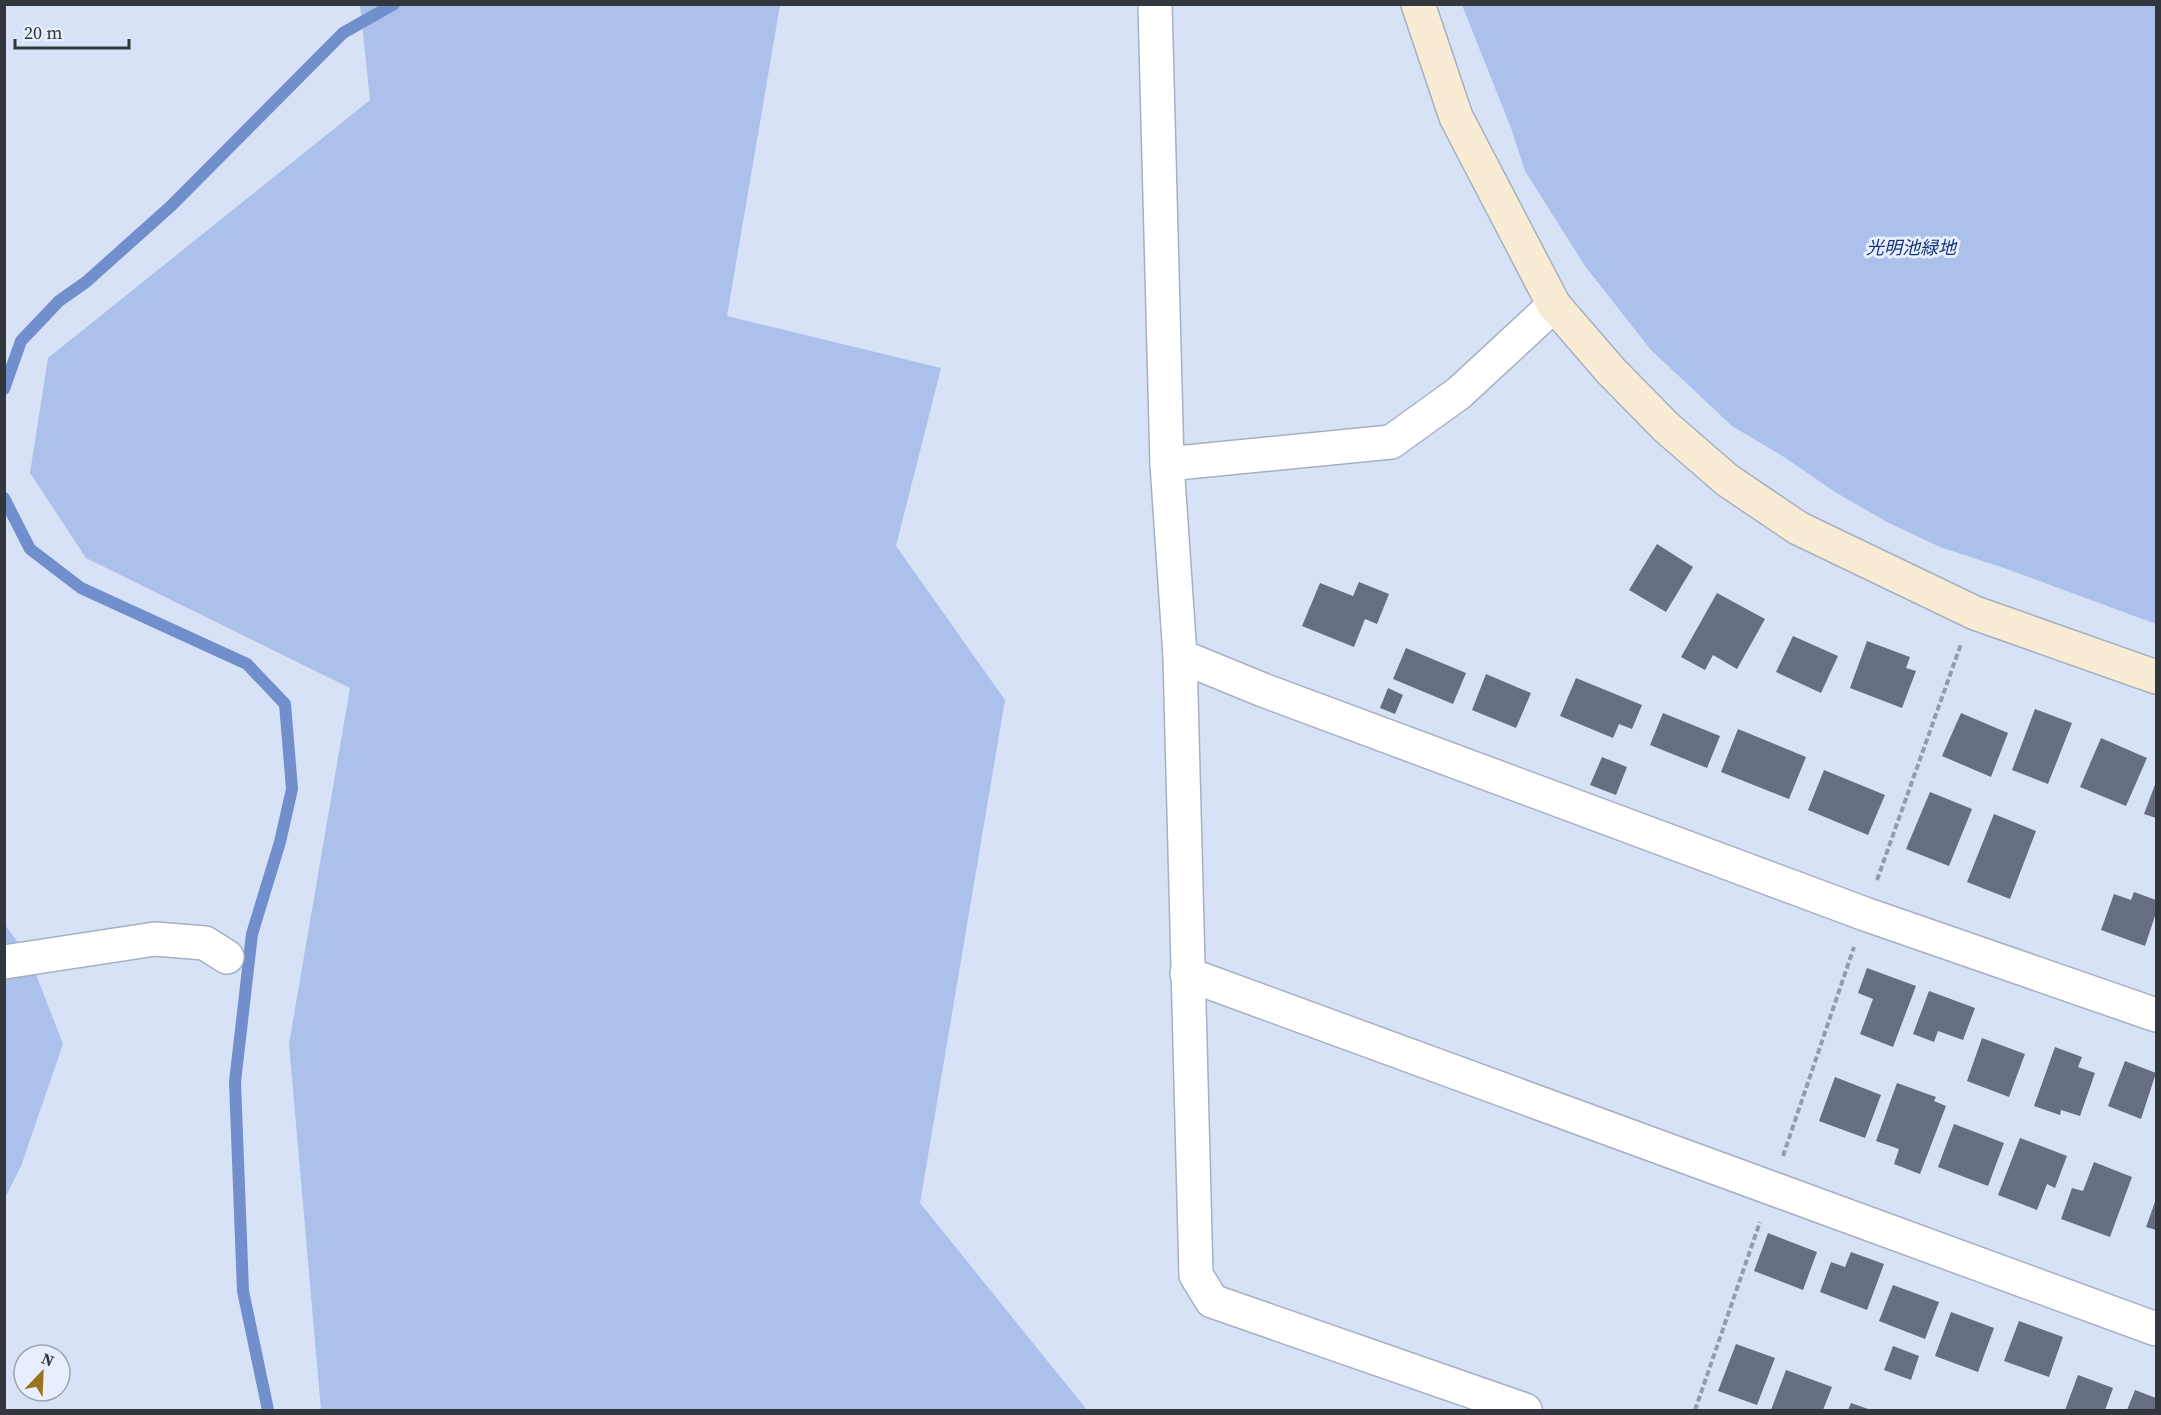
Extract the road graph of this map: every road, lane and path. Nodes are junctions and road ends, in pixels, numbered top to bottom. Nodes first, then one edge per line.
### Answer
1 (1155, 4) edge
2 (1418, 4) edge
3 (1554, 305) junction
4 (1167, 464) junction
5 (1961, 644) dead end
6 (1180, 656) junction
7 (2157, 677) edge
8 (1865, 914) junction
9 (227, 957) dead end
10 (4, 962) edge
11 (1187, 974) junction
12 (2157, 1015) edge
13 (1772, 1188) junction
14 (2157, 1329) edge
15 (1525, 1410) edge
16 (1695, 1410) edge

1 - 4 street
2 - 3 street
3 - 4 street
3 - 7 street
4 - 6 street
5 - 8 path
6 - 8 street
6 - 11 street
8 - 12 street
8 - 13 path
9 - 10 street
11 - 13 street
11 - 15 street
13 - 14 street
13 - 16 path

